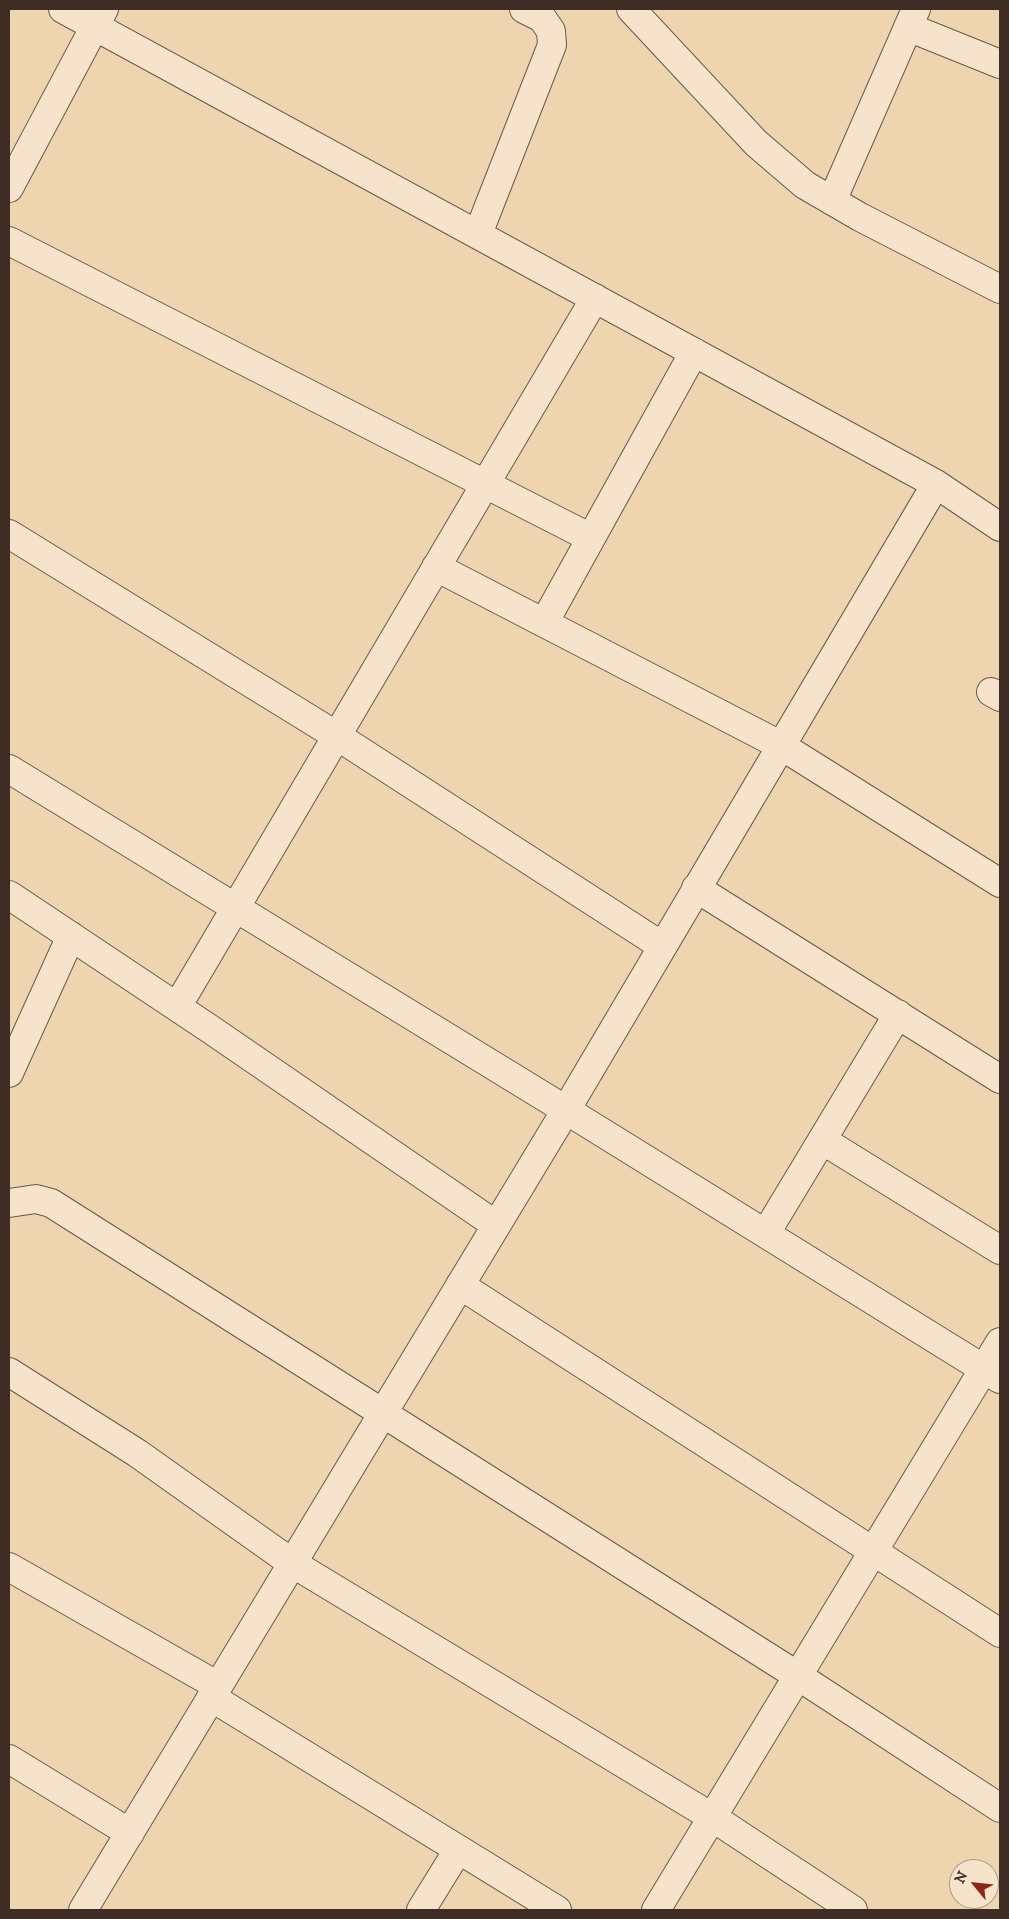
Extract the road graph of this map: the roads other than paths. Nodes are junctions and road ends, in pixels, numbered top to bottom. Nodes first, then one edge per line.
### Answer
1 (63, 9) edge
2 (524, 9) edge
3 (631, 9) edge
4 (99, 18) edge
5 (912, 18) edge
6 (1000, 64) edge
7 (9, 188) edge
8 (832, 201) junction
9 (478, 234) junction
10 (9, 242) edge
11 (1000, 289) edge
12 (594, 298) junction
13 (694, 352) junction
14 (936, 484) junction
15 (484, 486) junction
16 (1000, 527) edge
17 (9, 534) edge
18 (591, 538) junction
19 (436, 567) junction
20 (544, 623) junction
21 (337, 736) junction
22 (780, 745) junction
23 (9, 769) edge
24 (1000, 883) edge
25 (696, 888) junction
26 (9, 895) edge
27 (235, 908) junction
28 (71, 936) junction
29 (662, 946) junction
30 (177, 1007) junction
31 (898, 1014) junction
32 (9, 1073) edge
33 (1000, 1079) edge
34 (566, 1110) junction
35 (822, 1140) junction
36 (9, 1203) edge
37 (496, 1225) junction
38 (766, 1233) junction
39 (1000, 1250) edge
40 (460, 1285) junction
41 (1000, 1342) edge
42 (9, 1372) edge
43 (992, 1373) edge
44 (383, 1414) junction
45 (874, 1551) junction
46 (292, 1562) junction
47 (9, 1568) edge
48 (1000, 1633) edge
49 (798, 1676) junction
50 (215, 1691) junction
51 (9, 1760) edge
52 (1000, 1808) edge
53 (712, 1817) junction
54 (130, 1833) junction
55 (458, 1850) junction
56 (83, 1910) edge
57 (421, 1910) edge
58 (556, 1910) edge
59 (656, 1910) edge
60 (853, 1910) edge

1 - 4 street
2 - 9 street
3 - 8 street
4 - 7 street
4 - 9 street
5 - 6 street
5 - 8 street
8 - 11 street
9 - 12 street
10 - 15 street
12 - 13 street
12 - 15 street
13 - 14 street
13 - 18 street
14 - 16 street
14 - 22 street
15 - 18 street
15 - 19 street
17 - 21 street
18 - 20 street
19 - 20 street
19 - 21 street
20 - 22 street
21 - 27 street
21 - 29 street
22 - 24 street
22 - 25 street
23 - 27 street
25 - 29 street
25 - 31 street
26 - 28 street
27 - 30 street
27 - 34 street
28 - 30 street
28 - 32 street
29 - 34 street
30 - 37 street
31 - 33 street
31 - 35 street
34 - 37 street
34 - 38 street
35 - 38 street
35 - 39 street
36 - 44 street
37 - 40 street
38 - 43 street
40 - 44 street
40 - 45 street
41 - 43 street
42 - 46 street
43 - 45 street
44 - 46 street
44 - 49 street
45 - 48 street
45 - 49 street
46 - 50 street
46 - 53 street
47 - 50 street
49 - 52 street
49 - 53 street
50 - 54 street
50 - 55 street
51 - 54 street
53 - 59 street
53 - 60 street
54 - 56 street
55 - 57 street
55 - 58 street

